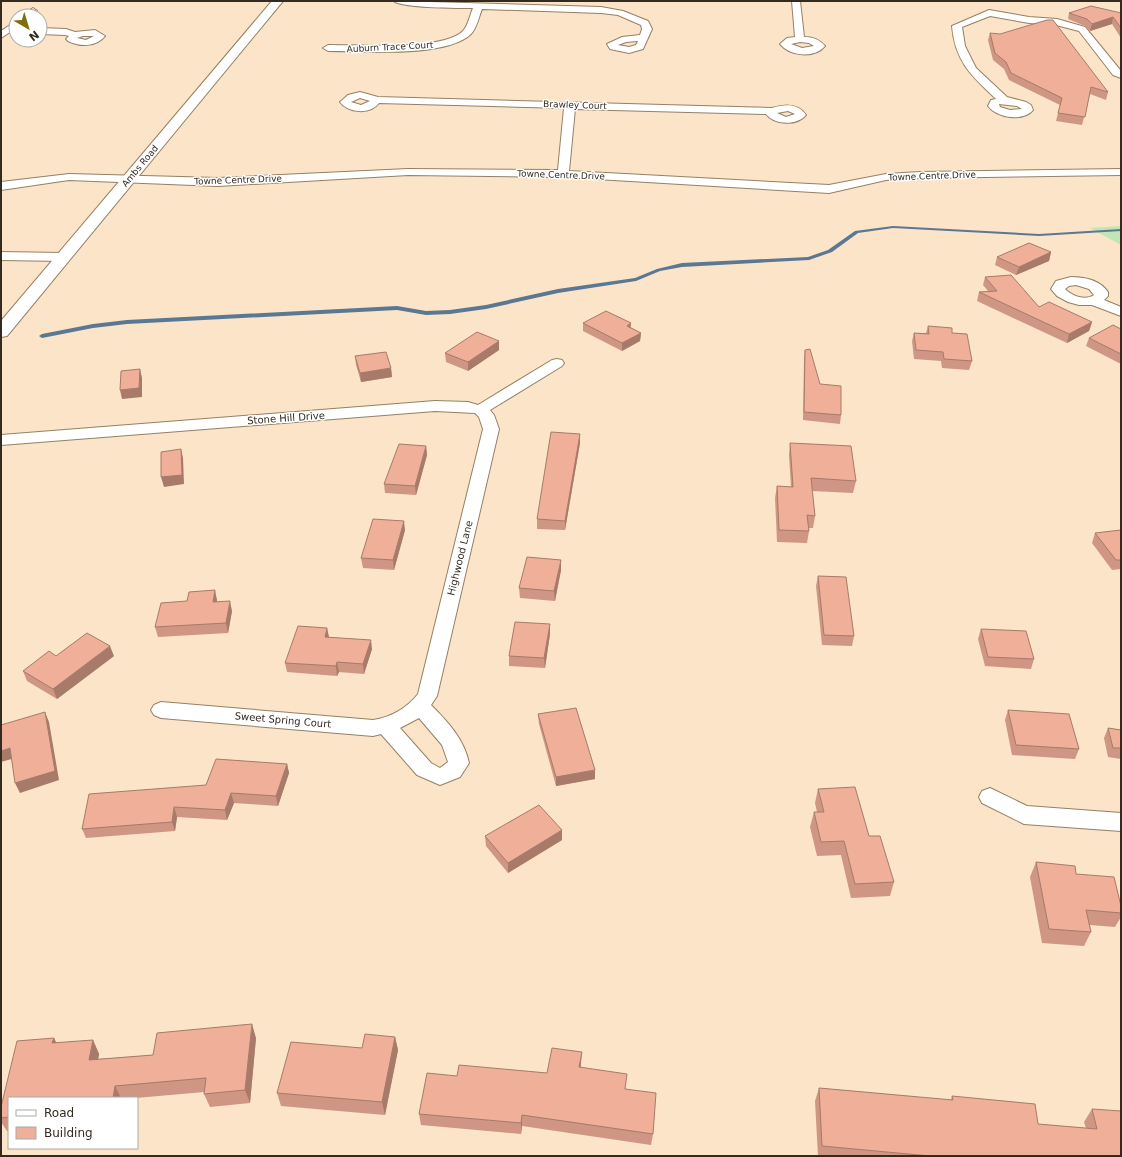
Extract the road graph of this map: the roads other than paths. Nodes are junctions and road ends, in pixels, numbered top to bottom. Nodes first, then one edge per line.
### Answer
1 (278, 1) edge
2 (398, 1) edge
3 (796, 1) edge
4 (478, 6) junction
5 (640, 10) dead end
6 (614, 11) junction
7 (649, 14) dead end
8 (642, 22) junction
9 (48, 31) edge
10 (75, 35) dead end
11 (643, 38) dead end
12 (800, 39) dead end
13 (328, 48) dead end
14 (1121, 75) edge
15 (376, 100) dead end
16 (1006, 100) dead end
17 (570, 105) junction
18 (773, 111) dead end
19 (1121, 172) edge
20 (563, 174) junction
21 (129, 179) junction
22 (1, 186) edge
23 (1, 256) edge
24 (64, 257) junction
25 (1094, 300) dead end
26 (1121, 312) edge
27 (1, 332) edge
28 (557, 362) dead end
29 (480, 410) junction
30 (1, 440) edge
31 (420, 707) junction
32 (161, 710) dead end
33 (394, 722) junction
34 (990, 798) dead end
35 (1121, 822) edge

1 - 21 street, Ambs Road
2 - 4 street
3 - 12 street
4 - 6 street
4 - 13 street, Auburn Trace Court
5 - 6 street
6 - 8 street
7 - 8 street
8 - 11 street
9 - 10 street
14 - 16 street
15 - 17 street, Brawley Court
17 - 18 street, Brawley Court
17 - 20 street
19 - 20 street, Towne Centre Drive
20 - 21 street, Towne Centre Drive
21 - 22 street, Towne Centre Drive
21 - 24 street, Ambs Road
23 - 24 street
24 - 27 street, Ambs Road
25 - 26 street
28 - 29 street
29 - 30 street, Stone Hill Drive
29 - 31 street, Highwood Lane
31 - 33 street, Highwood Lane
31 - 33 street
32 - 33 street, Sweet Spring Court
34 - 35 street

